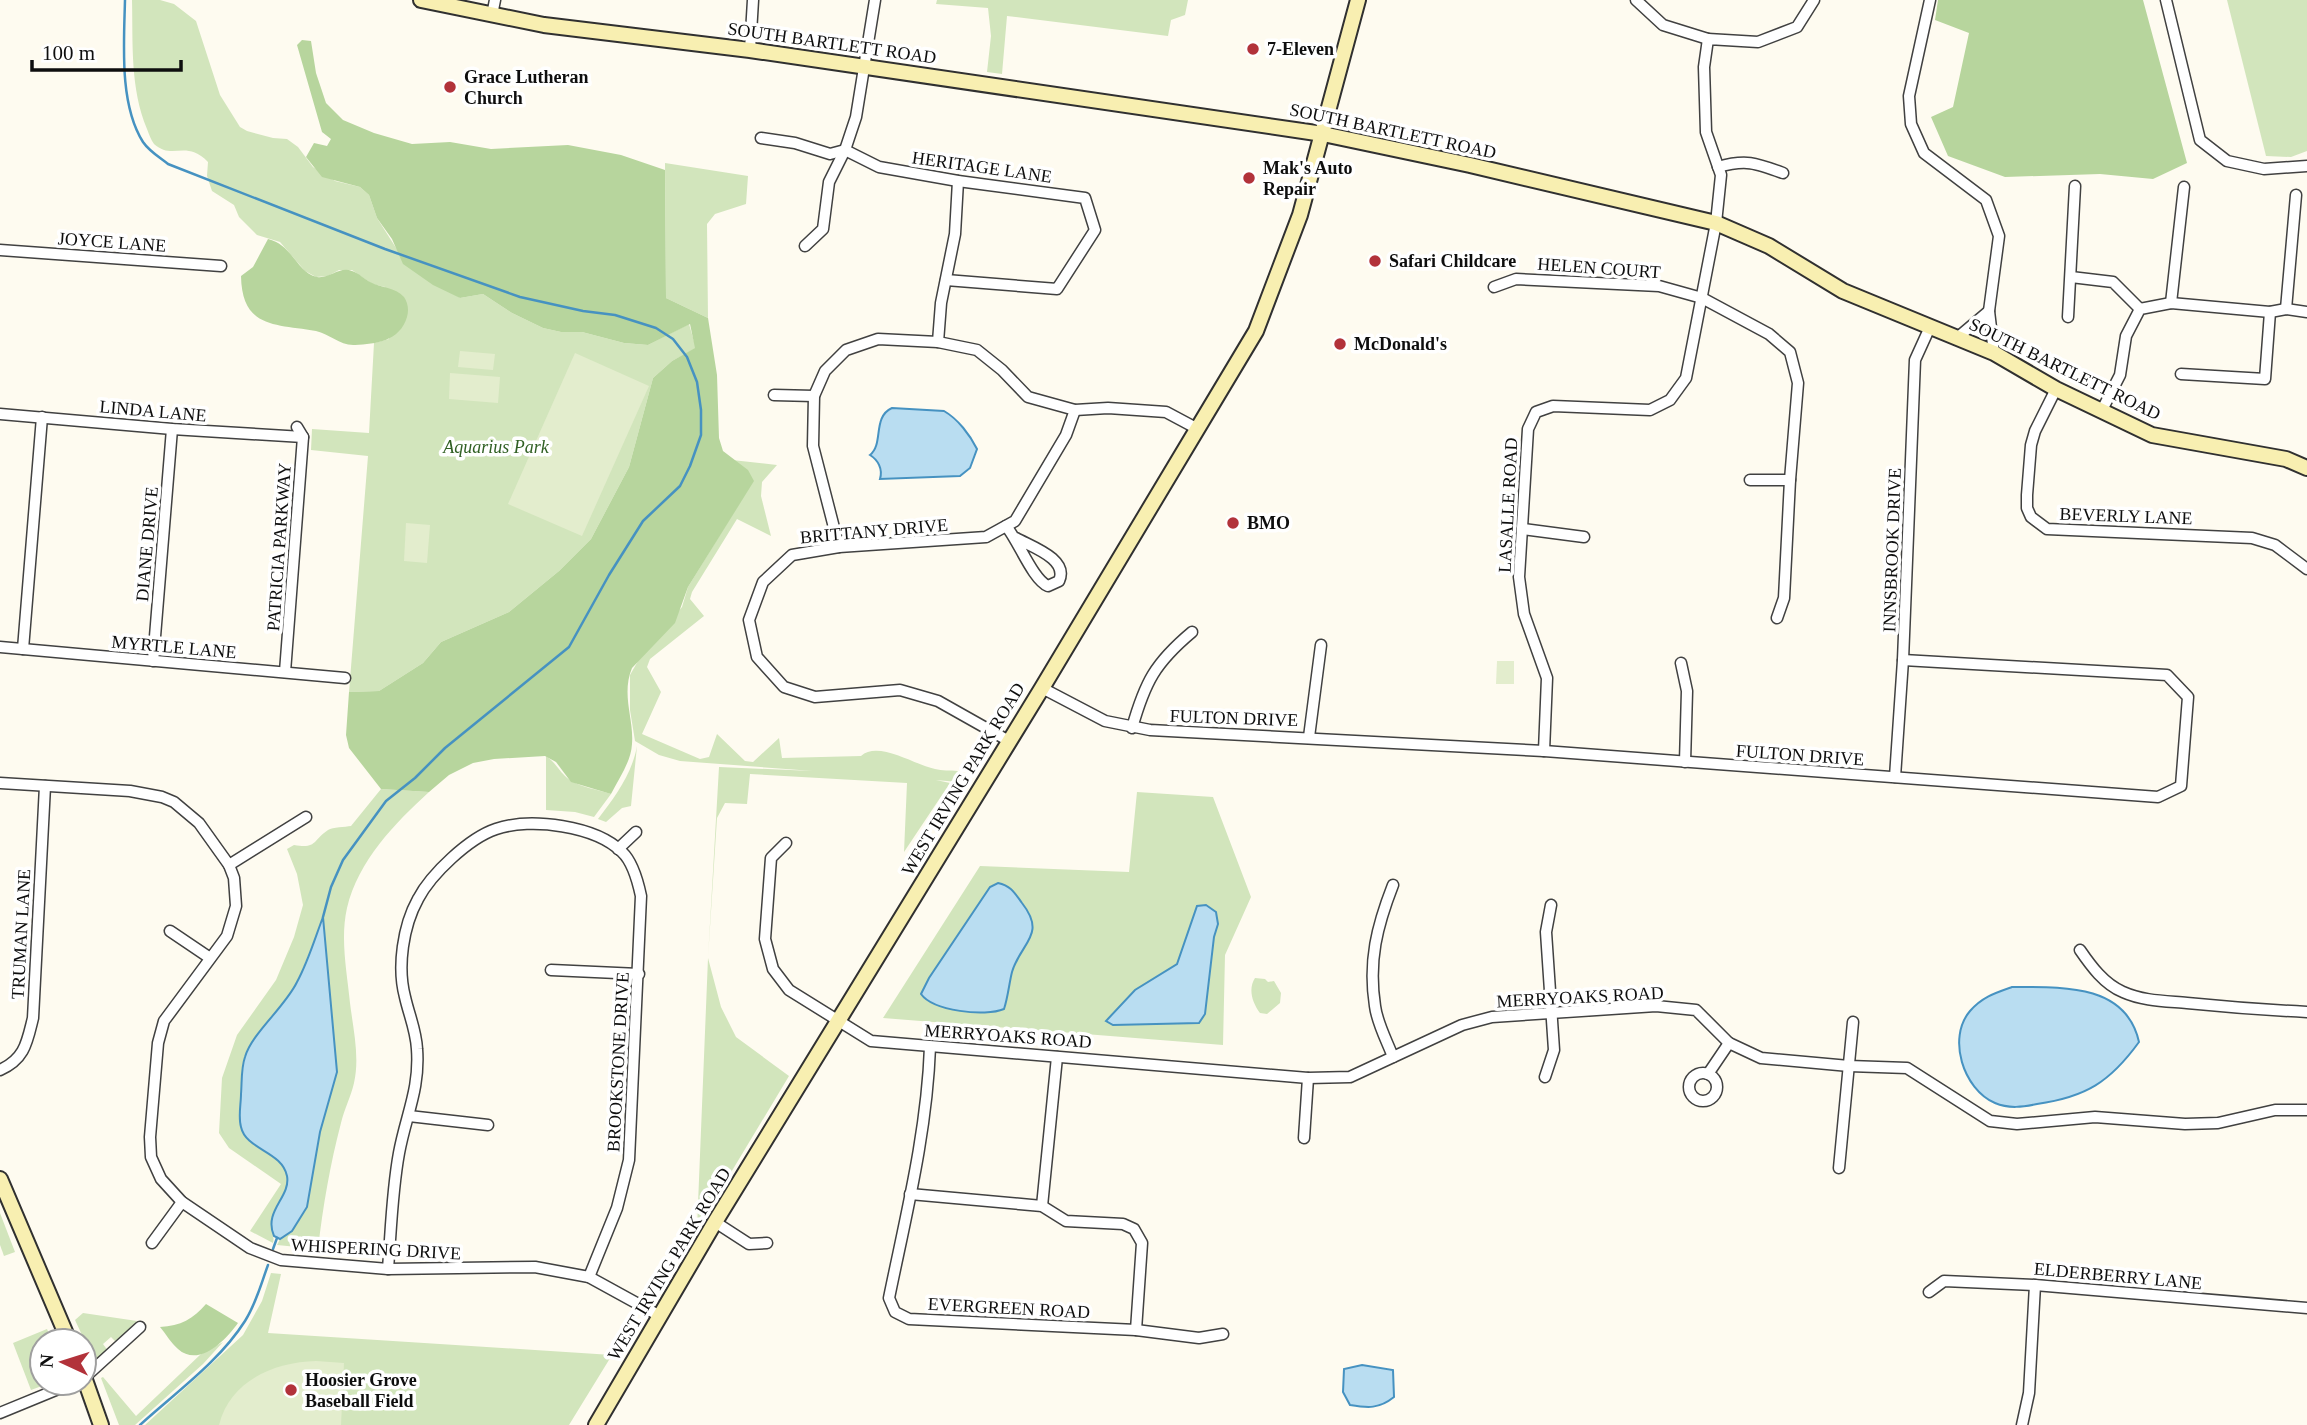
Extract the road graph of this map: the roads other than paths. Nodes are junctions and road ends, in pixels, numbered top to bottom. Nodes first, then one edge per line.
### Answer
1 (421, 0) edge
2 (753, 0) edge
3 (875, 0) edge
4 (1358, 0) edge
5 (1636, 0) edge
6 (1814, 0) edge
7 (1930, 0) edge
8 (2166, 0) edge
9 (493, 7) edge
10 (1708, 39) junction
11 (750, 50) junction
12 (866, 68) junction
13 (1323, 134) junction
14 (761, 138) dead end
15 (845, 150) junction
16 (1752, 151) dead end
17 (1747, 162) junction
18 (2307, 166) edge
19 (1718, 167) junction
20 (1778, 168) dead end
21 (958, 181) junction
22 (2075, 186) dead end
23 (2184, 187) dead end
24 (2296, 195) dead end
25 (1716, 223) junction
26 (805, 246) dead end
27 (0, 250) edge
28 (221, 266) dead end
29 (2071, 277) junction
30 (946, 280) junction
31 (1494, 287) dead end
32 (1702, 299) junction
33 (2171, 303) junction
34 (2140, 309) junction
35 (2286, 309) junction
36 (1989, 311) junction
37 (2270, 312) junction
38 (2307, 312) edge
39 (2068, 317) dead end
40 (1930, 327) junction
41 (1957, 338) junction
42 (938, 342) junction
43 (1994, 353) junction
44 (2181, 374) dead end
45 (2056, 389) junction
46 (774, 395) dead end
47 (814, 397) junction
48 (1075, 410) junction
49 (2102, 410) junction
50 (0, 414) edge
51 (42, 417) junction
52 (297, 427) dead end
53 (1196, 428) junction
54 (172, 429) junction
55 (303, 438) junction
56 (2307, 468) edge
57 (1750, 480) dead end
58 (1790, 481) junction
59 (1006, 526) junction
60 (1523, 529) junction
61 (1584, 537) dead end
62 (1016, 538) junction
63 (839, 547) junction
64 (2307, 569) edge
65 (1777, 618) dead end
66 (1192, 632) dead end
67 (1321, 645) dead end
68 (0, 647) edge
69 (23, 649) junction
70 (1903, 660) junction
71 (153, 661) junction
72 (1681, 663) dead end
73 (285, 672) junction
74 (345, 678) dead end
75 (1042, 688) junction
76 (1132, 728) junction
77 (1309, 737) junction
78 (1009, 741) junction
79 (1544, 751) junction
80 (1685, 762) junction
81 (1895, 777) junction
82 (0, 783) edge
83 (45, 786) junction
84 (306, 817) dead end
85 (636, 832) dead end
86 (786, 844) dead end
87 (618, 849) junction
88 (229, 865) junction
89 (1393, 885) dead end
90 (1551, 905) dead end
91 (170, 931) dead end
92 (2080, 950) dead end
93 (209, 958) junction
94 (551, 970) dead end
95 (639, 974) junction
96 (1553, 1012) junction
97 (2307, 1013) edge
98 (837, 1022) junction
99 (1853, 1022) dead end
100 (1729, 1043) junction
101 (930, 1047) junction
102 (1057, 1057) junction
103 (1393, 1057) junction
104 (1849, 1066) junction
105 (0, 1070) edge
106 (1708, 1074) dead end
107 (1308, 1077) junction
108 (1545, 1077) dead end
109 (2307, 1110) edge
110 (409, 1116) junction
111 (488, 1125) dead end
112 (1304, 1138) dead end
113 (1839, 1168) dead end
114 (0, 1179) edge
115 (910, 1194) junction
116 (4, 1198) edge
117 (182, 1202) junction
118 (1042, 1206) junction
119 (715, 1222) junction
120 (152, 1243) dead end
121 (767, 1243) dead end
122 (388, 1269) junction
123 (589, 1277) junction
124 (2035, 1285) junction
125 (1929, 1292) dead end
126 (2307, 1308) edge
127 (660, 1316) junction
128 (63, 1327) edge
129 (141, 1327) dead end
130 (1136, 1330) junction
131 (1223, 1334) dead end
132 (98, 1365) edge
133 (39, 1397) edge
134 (91, 1397) edge
135 (0, 1413) edge
136 (101, 1425) edge
137 (596, 1425) edge
138 (2022, 1425) edge

1 - 9 main road, SOUTH BARTLETT ROAD
2 - 11 street
3 - 12 street
4 - 13 main road, WEST IRVING PARK ROAD
5 - 10 street
6 - 10 street
7 - 36 street
8 - 18 street
9 - 11 main road, SOUTH BARTLETT ROAD
10 - 19 street, LASALLE ROAD
11 - 12 main road, SOUTH BARTLETT ROAD
12 - 13 main road, SOUTH BARTLETT ROAD
12 - 15 street
13 - 25 main road, SOUTH BARTLETT ROAD
13 - 53 main road, WEST IRVING PARK ROAD
14 - 15 street
15 - 21 street, HERITAGE LANE
15 - 26 street
16 - 17 street
17 - 19 street
17 - 20 street
19 - 25 street, LASALLE ROAD
21 - 30 street
21 - 30 street, HERITAGE LANE
22 - 29 street
23 - 33 street
24 - 35 street
25 - 32 street, LASALLE ROAD
25 - 40 main road, SOUTH BARTLETT ROAD
27 - 28 street, JOYCE LANE
29 - 34 street
29 - 39 street
30 - 42 street
31 - 32 street, HELEN COURT
32 - 58 street, HELEN COURT
32 - 60 street, LASALLE ROAD
33 - 34 street
33 - 37 street
34 - 49 street
35 - 37 street
35 - 38 street
36 - 41 street
36 - 43 street
37 - 44 street
40 - 41 main road, SOUTH BARTLETT ROAD
40 - 70 street, INNSBROOK DRIVE
41 - 43 main road, SOUTH BARTLETT ROAD
42 - 47 street
42 - 48 street
43 - 45 main road, SOUTH BARTLETT ROAD
45 - 49 main road, SOUTH BARTLETT ROAD
45 - 64 street, BEVERLY LANE
46 - 47 street
47 - 63 street
48 - 53 street
48 - 59 street
49 - 56 main road, SOUTH BARTLETT ROAD
50 - 51 street, LINDA LANE
51 - 54 street, LINDA LANE
51 - 69 street
52 - 55 street
53 - 75 main road, WEST IRVING PARK ROAD
54 - 55 street, LINDA LANE
54 - 71 street, DIANE DRIVE
55 - 73 street, PATRICIA PARKWAY
57 - 58 street
58 - 65 street, HELEN COURT
59 - 62 street
59 - 63 street, BRITTANY DRIVE
60 - 61 street
60 - 79 street, LASALLE ROAD
62 - 62 street
63 - 78 street, BRITTANY DRIVE
66 - 76 street
67 - 77 street
68 - 69 street, MYRTLE LANE
69 - 71 street, MYRTLE LANE
70 - 81 street, INNSBROOK DRIVE
70 - 81 street, FULTON DRIVE
71 - 73 street, MYRTLE LANE
72 - 80 street
73 - 74 street, MYRTLE LANE
75 - 76 street, FULTON DRIVE
75 - 78 main road, WEST IRVING PARK ROAD
76 - 77 street, FULTON DRIVE
77 - 79 street, FULTON DRIVE
78 - 98 main road, WEST IRVING PARK ROAD
79 - 80 street, FULTON DRIVE
80 - 81 street, FULTON DRIVE
82 - 83 street, WHISPERING DRIVE
83 - 88 street, WHISPERING DRIVE
83 - 105 street, TRUMAN LANE
84 - 88 street
85 - 87 street
86 - 98 street, MERRYOAKS ROAD
87 - 95 street, BROOKSTONE DRIVE
87 - 110 street, BROOKSTONE DRIVE
88 - 93 street, WHISPERING DRIVE
89 - 103 street
90 - 96 street
91 - 93 street
92 - 97 street
93 - 117 street, WHISPERING DRIVE
94 - 95 street
95 - 123 street, BROOKSTONE DRIVE
96 - 100 street, MERRYOAKS ROAD
96 - 103 street, MERRYOAKS ROAD
96 - 108 street
98 - 101 street, MERRYOAKS ROAD
98 - 119 main road, WEST IRVING PARK ROAD
99 - 104 street
100 - 104 street, MERRYOAKS ROAD
100 - 106 street
101 - 102 street, MERRYOAKS ROAD
101 - 115 street, EVERGREEN ROAD
102 - 107 street, MERRYOAKS ROAD
102 - 118 street
103 - 107 street, MERRYOAKS ROAD
104 - 109 street, MERRYOAKS ROAD
104 - 113 street
107 - 112 street
110 - 111 street
110 - 122 street, BROOKSTONE DRIVE
114 - 116 main road
115 - 118 street
115 - 130 street, EVERGREEN ROAD
116 - 128 main road
117 - 120 street
117 - 122 street, WHISPERING DRIVE
118 - 130 street
119 - 121 street
119 - 127 main road, WEST IRVING PARK ROAD
122 - 123 street, WHISPERING DRIVE
123 - 127 street, WHISPERING DRIVE
124 - 125 street, ELDERBERRY LANE
124 - 126 street, ELDERBERRY LANE
124 - 138 street
127 - 137 main road, WEST IRVING PARK ROAD
129 - 132 street
130 - 131 street, EVERGREEN ROAD
133 - 135 street
134 - 136 main road

